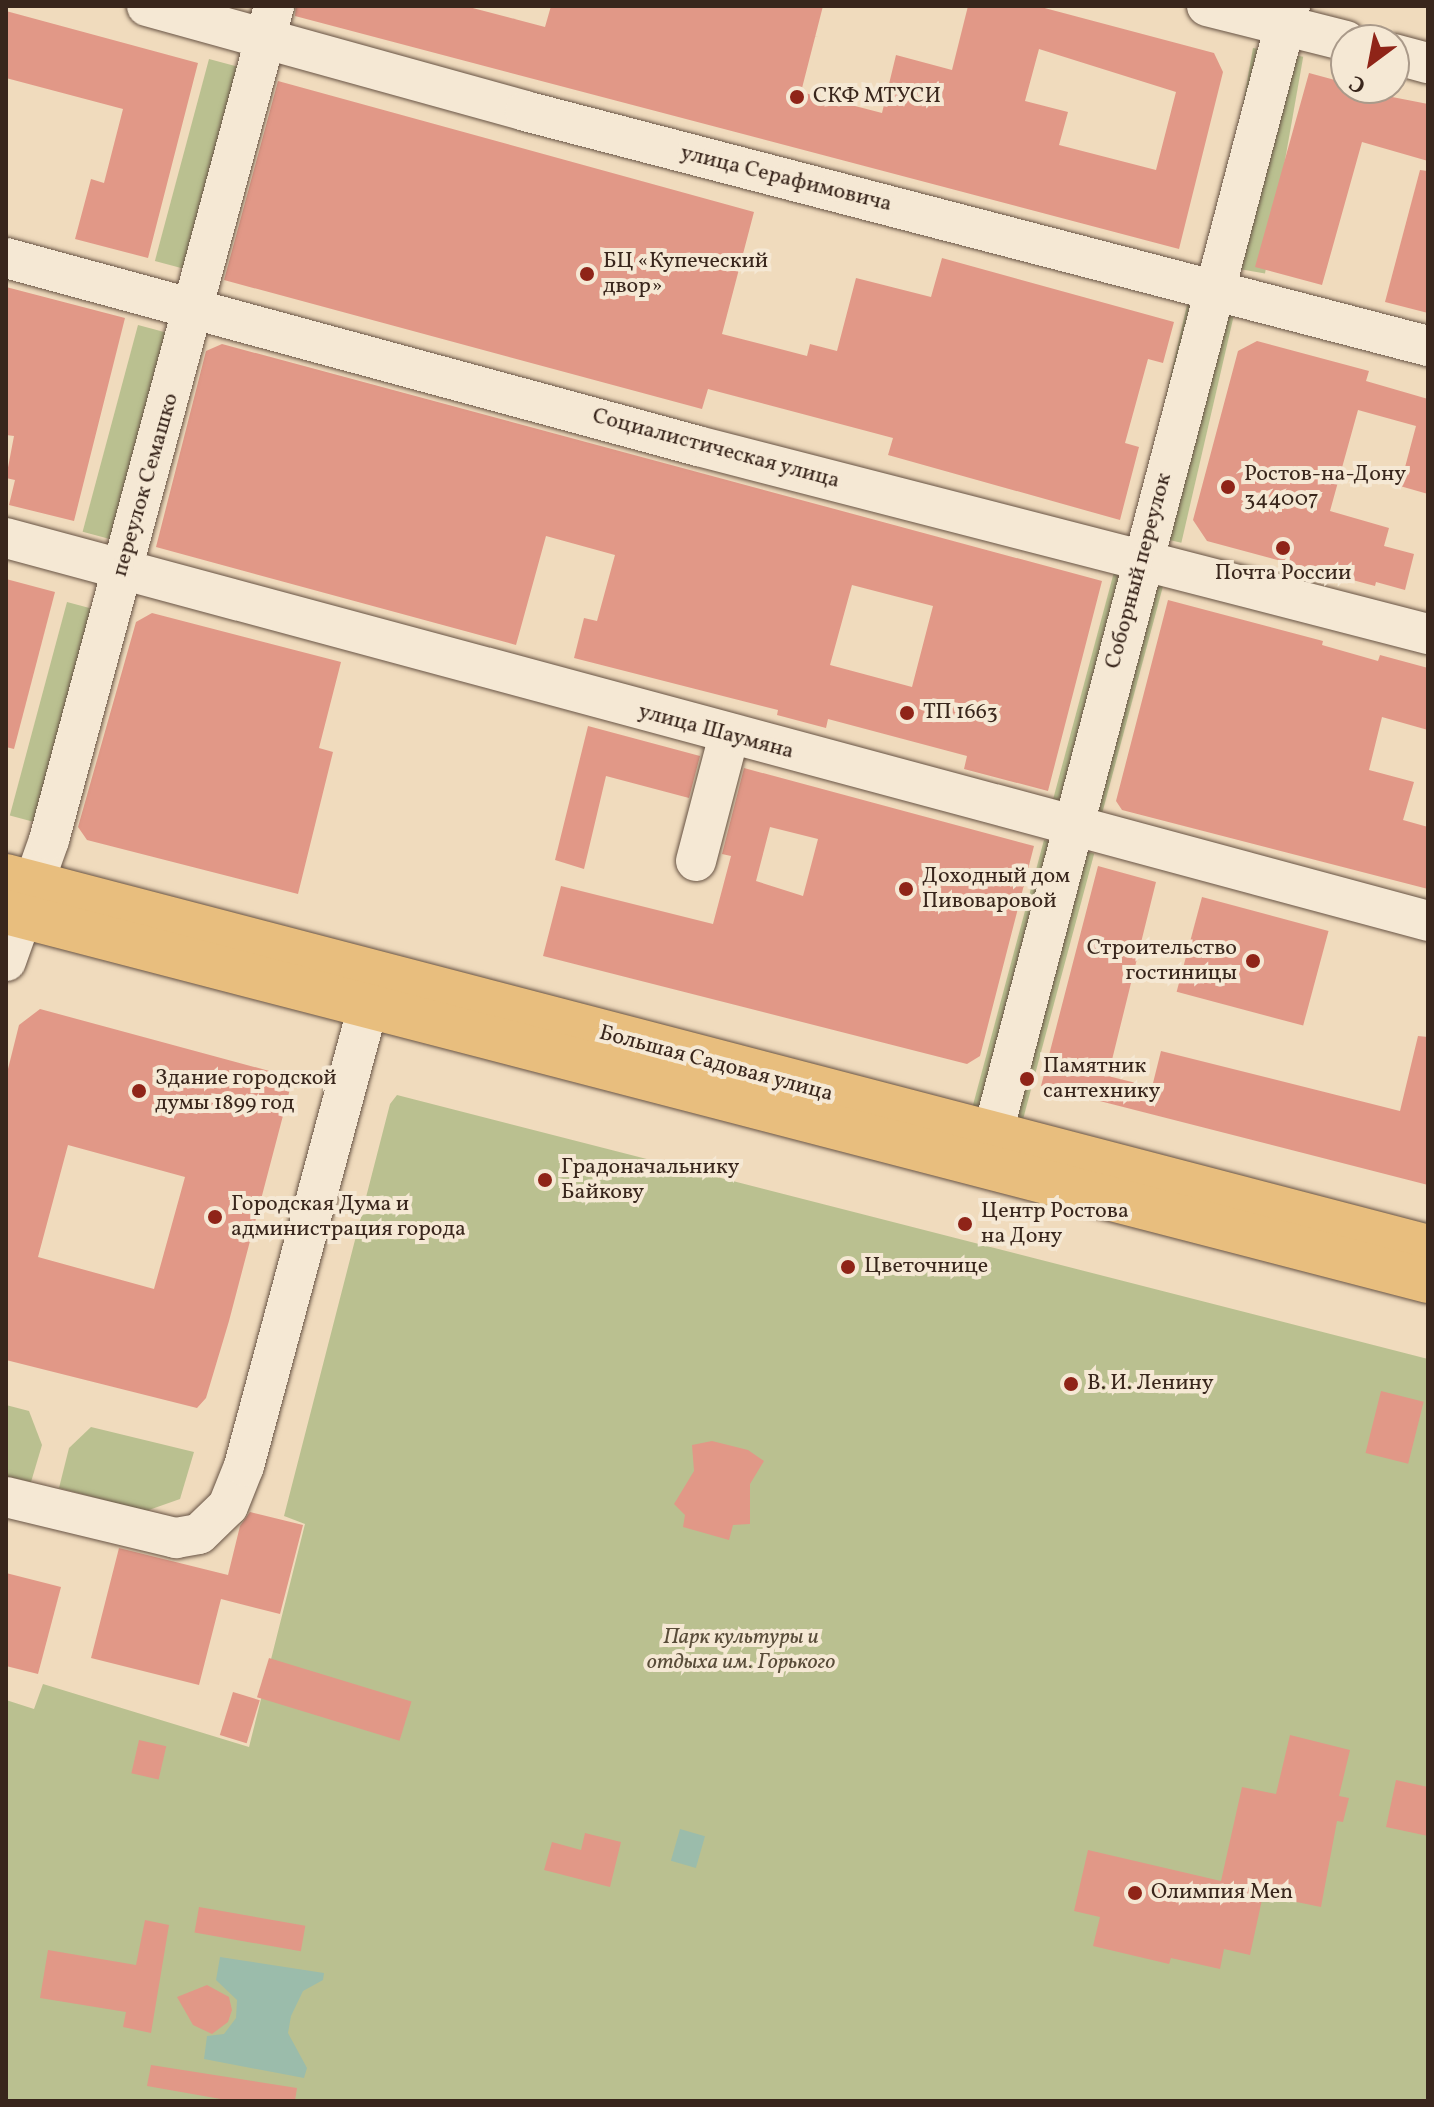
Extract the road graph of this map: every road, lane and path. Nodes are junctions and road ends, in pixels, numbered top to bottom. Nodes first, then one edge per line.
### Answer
1 (147, 6) edge
2 (1207, 6) edge
3 (1248, 11) edge
4 (1287, 16) edge
5 (269, 22) edge
6 (1330, 25) edge
7 (6, 258) edge
8 (1215, 289) junction
9 (194, 309) junction
10 (1428, 346) edge
11 (6, 538) edge
12 (1141, 561) junction
13 (123, 568) junction
14 (1428, 634) edge
15 (729, 735) junction
16 (1071, 828) junction
17 (696, 861) dead end
18 (17, 897) edge
19 (1428, 921) edge
20 (6, 961) edge
21 (368, 1006) junction
22 (992, 1136) junction
23 (1428, 1247) edge
24 (1428, 1281) edge
25 (6, 1497) edge

1 - 5 street, улица Серафимовича
2 - 3 street
3 - 4 street
4 - 6 street
4 - 8 street, Соборный переулок
5 - 8 street, улица Серафимовича
5 - 9 street, переулок Семашко
7 - 9 street, Социалистическая улица
8 - 10 street, улица Серафимовича
8 - 12 street, Соборный переулок
9 - 12 street, Социалистическая улица
9 - 13 street, переулок Семашко
11 - 13 street, улица Шаумяна
12 - 14 street, Социалистическая улица
12 - 16 street, Соборный переулок
13 - 15 street, улица Шаумяна
13 - 18 street, переулок Семашко
15 - 16 street, улица Шаумяна
15 - 17 street
16 - 19 street, улица Шаумяна
16 - 22 street, Соборный переулок
18 - 20 street, переулок Семашко
18 - 21 main road, Большая Садовая улица
18 - 22 main road, Большая Садовая улица
21 - 24 main road, Большая Садовая улица
21 - 25 street
22 - 23 main road, Большая Садовая улица

